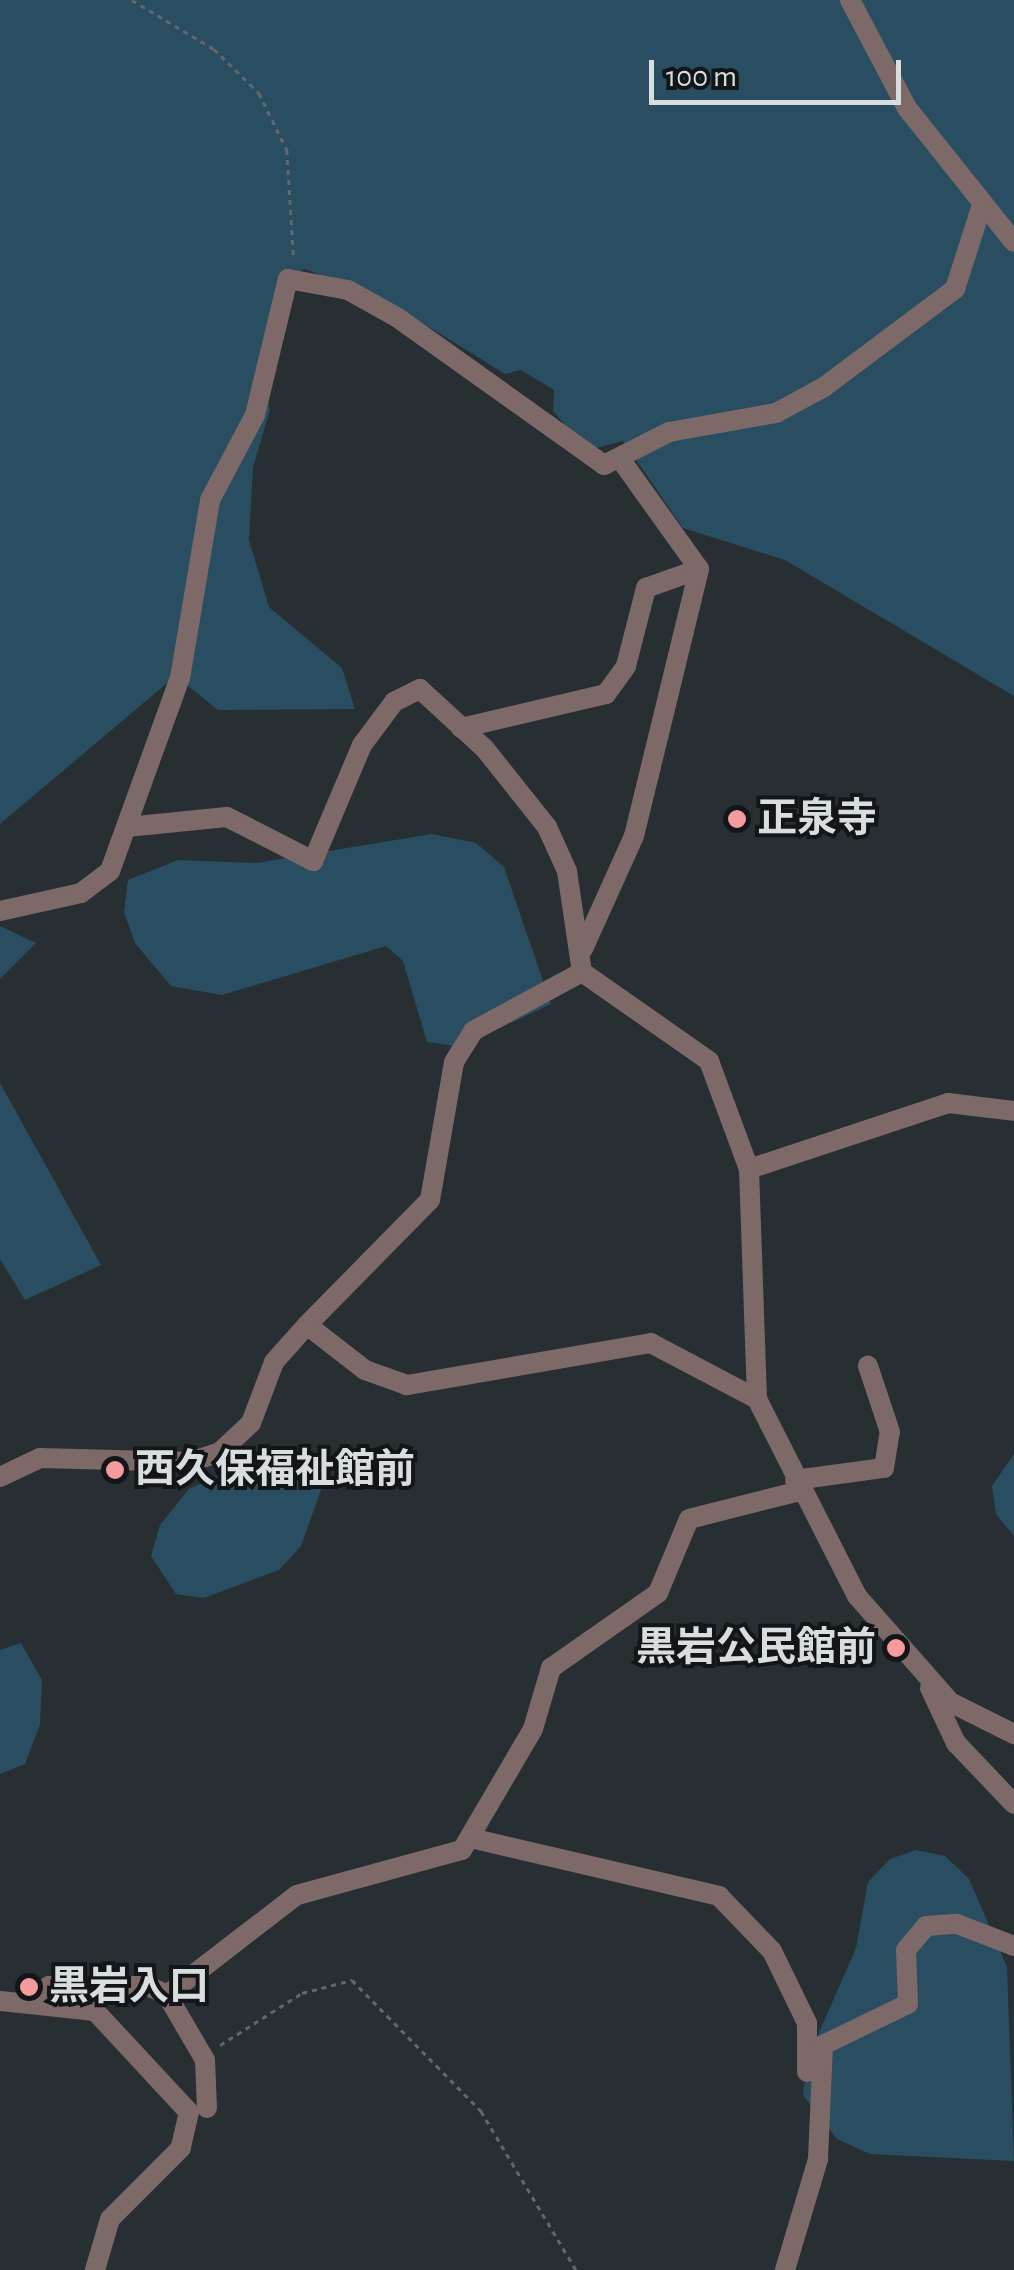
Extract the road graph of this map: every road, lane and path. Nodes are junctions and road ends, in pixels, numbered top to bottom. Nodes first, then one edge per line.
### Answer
1 (132, 0) edge
2 (850, 0) edge
3 (980, 208) junction
4 (1014, 242) edge
5 (295, 273) dead end
6 (621, 460) junction
7 (699, 569) junction
8 (462, 728) junction
9 (126, 826) junction
10 (0, 911) edge
11 (583, 948) junction
12 (582, 972) junction
13 (1014, 1111) edge
14 (750, 1169) junction
15 (307, 1325) junction
16 (868, 1366) dead end
17 (757, 1399) junction
18 (0, 1476) edge
19 (798, 1486) junction
20 (925, 1677) junction
21 (1014, 1734) edge
22 (1014, 1804) edge
23 (475, 1839) junction
24 (1014, 1946) edge
25 (167, 1995) junction
26 (0, 2001) edge
27 (30, 2002) junction
28 (199, 2044) junction
29 (207, 2108) dead end
30 (818, 2109) junction
31 (96, 2270) edge
32 (576, 2270) edge
33 (784, 2270) edge

1 - 5 path
2 - 3 street
3 - 4 street
3 - 6 street
6 - 7 street
6 - 9 street
7 - 8 street
7 - 11 street
8 - 9 street
8 - 11 street
9 - 10 street
11 - 12 street
12 - 14 street
12 - 15 street
13 - 14 street
14 - 17 street
15 - 17 street
15 - 18 street
16 - 19 street
17 - 19 street
19 - 20 street
19 - 23 street
20 - 21 street
20 - 22 street
23 - 25 street
23 - 30 street
24 - 30 street
25 - 27 street
25 - 28 street
26 - 27 street
27 - 31 street
28 - 29 street
28 - 32 path
30 - 33 street

